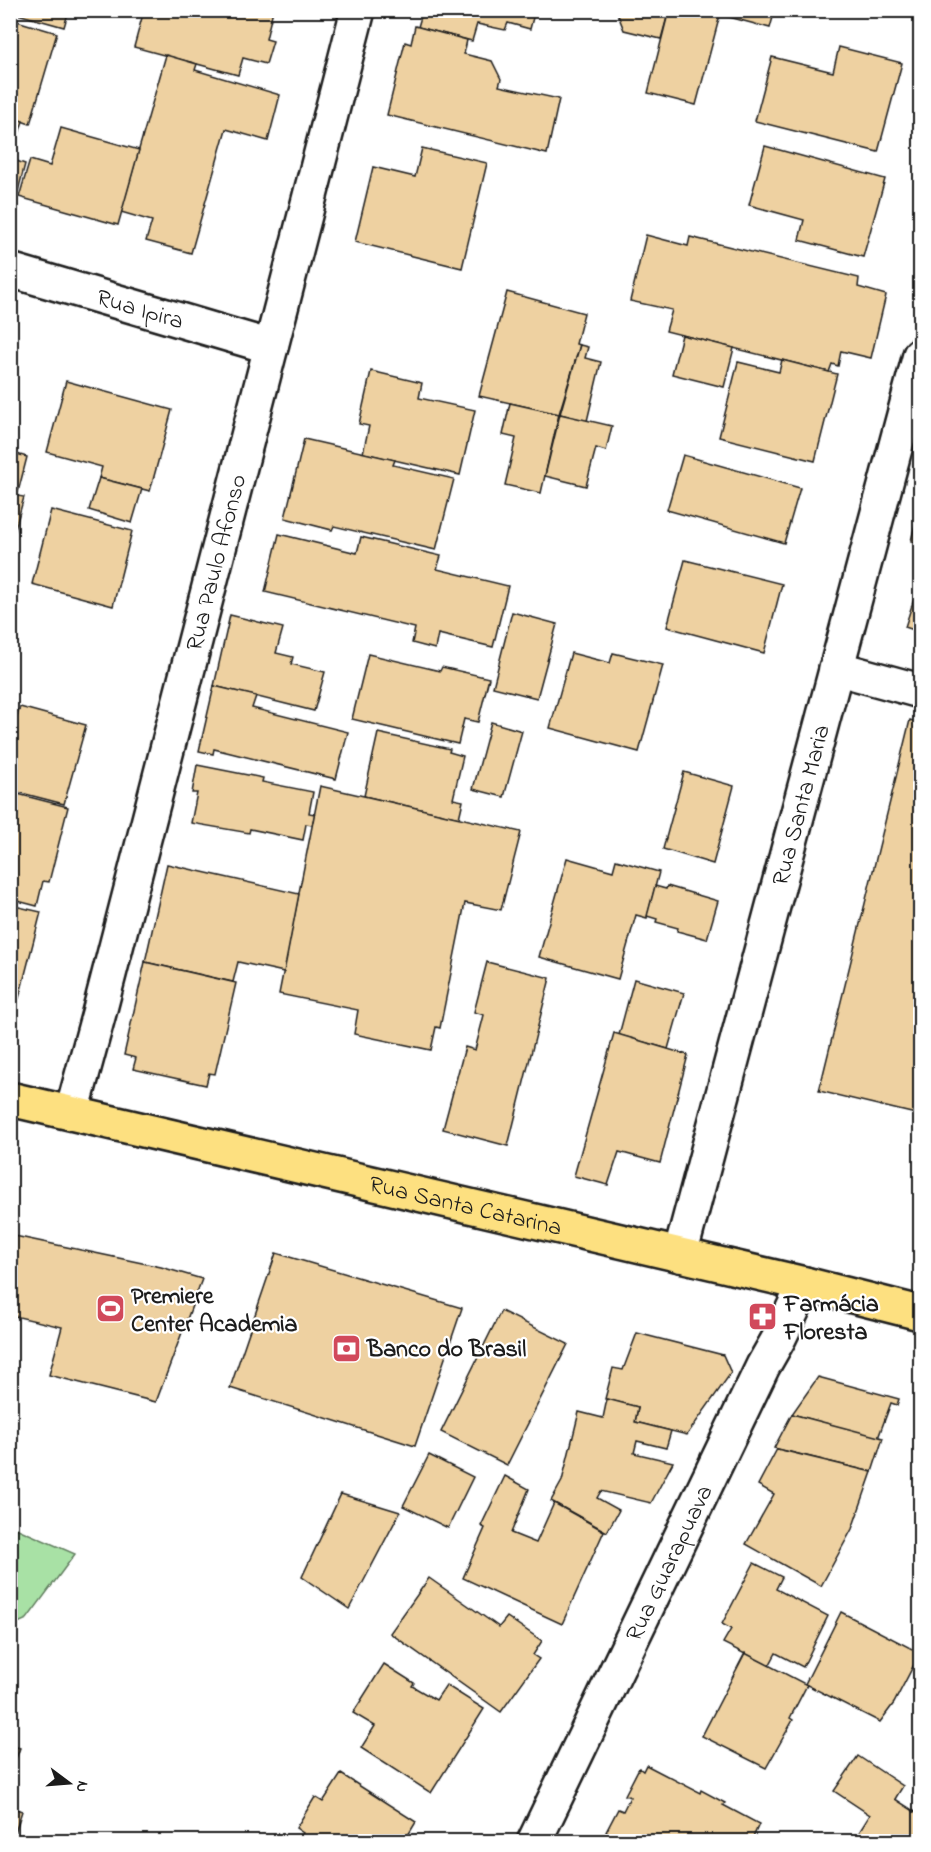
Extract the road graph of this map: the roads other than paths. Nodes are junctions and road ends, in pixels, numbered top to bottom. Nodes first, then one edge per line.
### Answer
1 (358, 10) edge
2 (10, 270) edge
3 (271, 347) junction
4 (921, 355) edge
5 (836, 669) junction
6 (921, 690) edge
7 (10, 1099) edge
8 (72, 1112) junction
9 (680, 1255) junction
10 (805, 1284) junction
11 (921, 1313) edge
12 (534, 1842) edge

1 - 3 street, Rua Paulo Afonso
2 - 3 street, Rua Ipira
3 - 8 street, Rua Paulo Afonso
4 - 5 street, Rua Santa Maria
5 - 6 street
5 - 9 street, Rua Santa Maria
7 - 8 main road, Rua Santa Catarina
8 - 9 main road, Rua Santa Catarina
9 - 10 main road, Rua Santa Catarina
10 - 11 main road, Rua Santa Catarina
10 - 12 street, Rua Guarapuava

